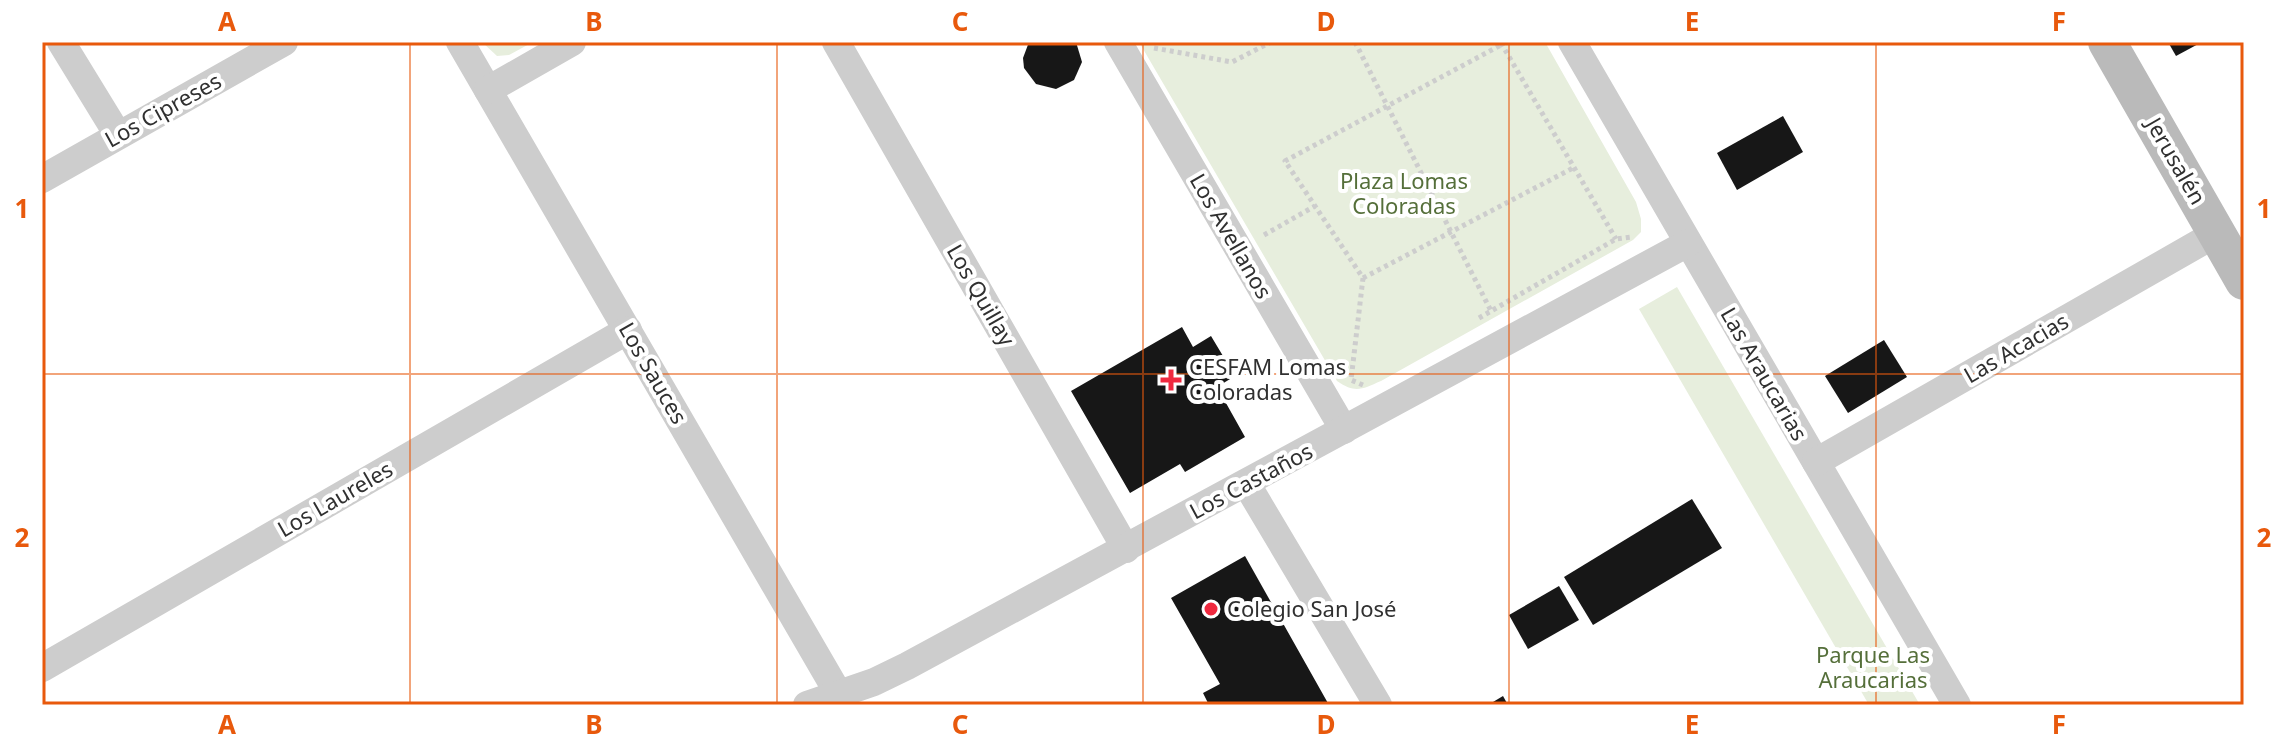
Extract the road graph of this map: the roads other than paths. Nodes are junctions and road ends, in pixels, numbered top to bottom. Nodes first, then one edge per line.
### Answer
1 (61, 42) edge
2 (284, 42) edge
3 (460, 42) edge
4 (572, 42) edge
5 (836, 42) edge
6 (1572, 42) edge
7 (2107, 42) edge
8 (1129, 44) edge
9 (488, 90) junction
10 (118, 135) junction
11 (42, 179) edge
12 (2217, 233) junction
13 (1688, 243) junction
14 (2244, 281) edge
15 (628, 330) junction
16 (1344, 430) junction
17 (1816, 462) junction
18 (1246, 483) junction
19 (1126, 549) junction
20 (42, 668) edge
21 (842, 699) edge
22 (807, 705) edge
23 (1378, 705) edge
24 (1957, 705) edge

1 - 10 street
2 - 10 street, Los Cipreses
3 - 9 street, Los Sauces
4 - 9 street
5 - 19 street, Los Quillay
6 - 13 street, Las Araucarias
7 - 12 street, Jerusalén
8 - 16 street, Los Avellanos
9 - 15 street, Los Sauces
10 - 11 street, Los Cipreses
12 - 14 street, Jerusalén
12 - 17 street, Las Acacias
13 - 16 street, Los Castaños
13 - 17 street, Las Araucarias
15 - 20 street, Los Laureles
15 - 21 street, Los Sauces
16 - 18 street, Los Castaños
17 - 24 street, Las Araucarias
18 - 19 street, Los Castaños
18 - 23 street
19 - 21 street, Los Castaños
21 - 22 street, Los Castaños

